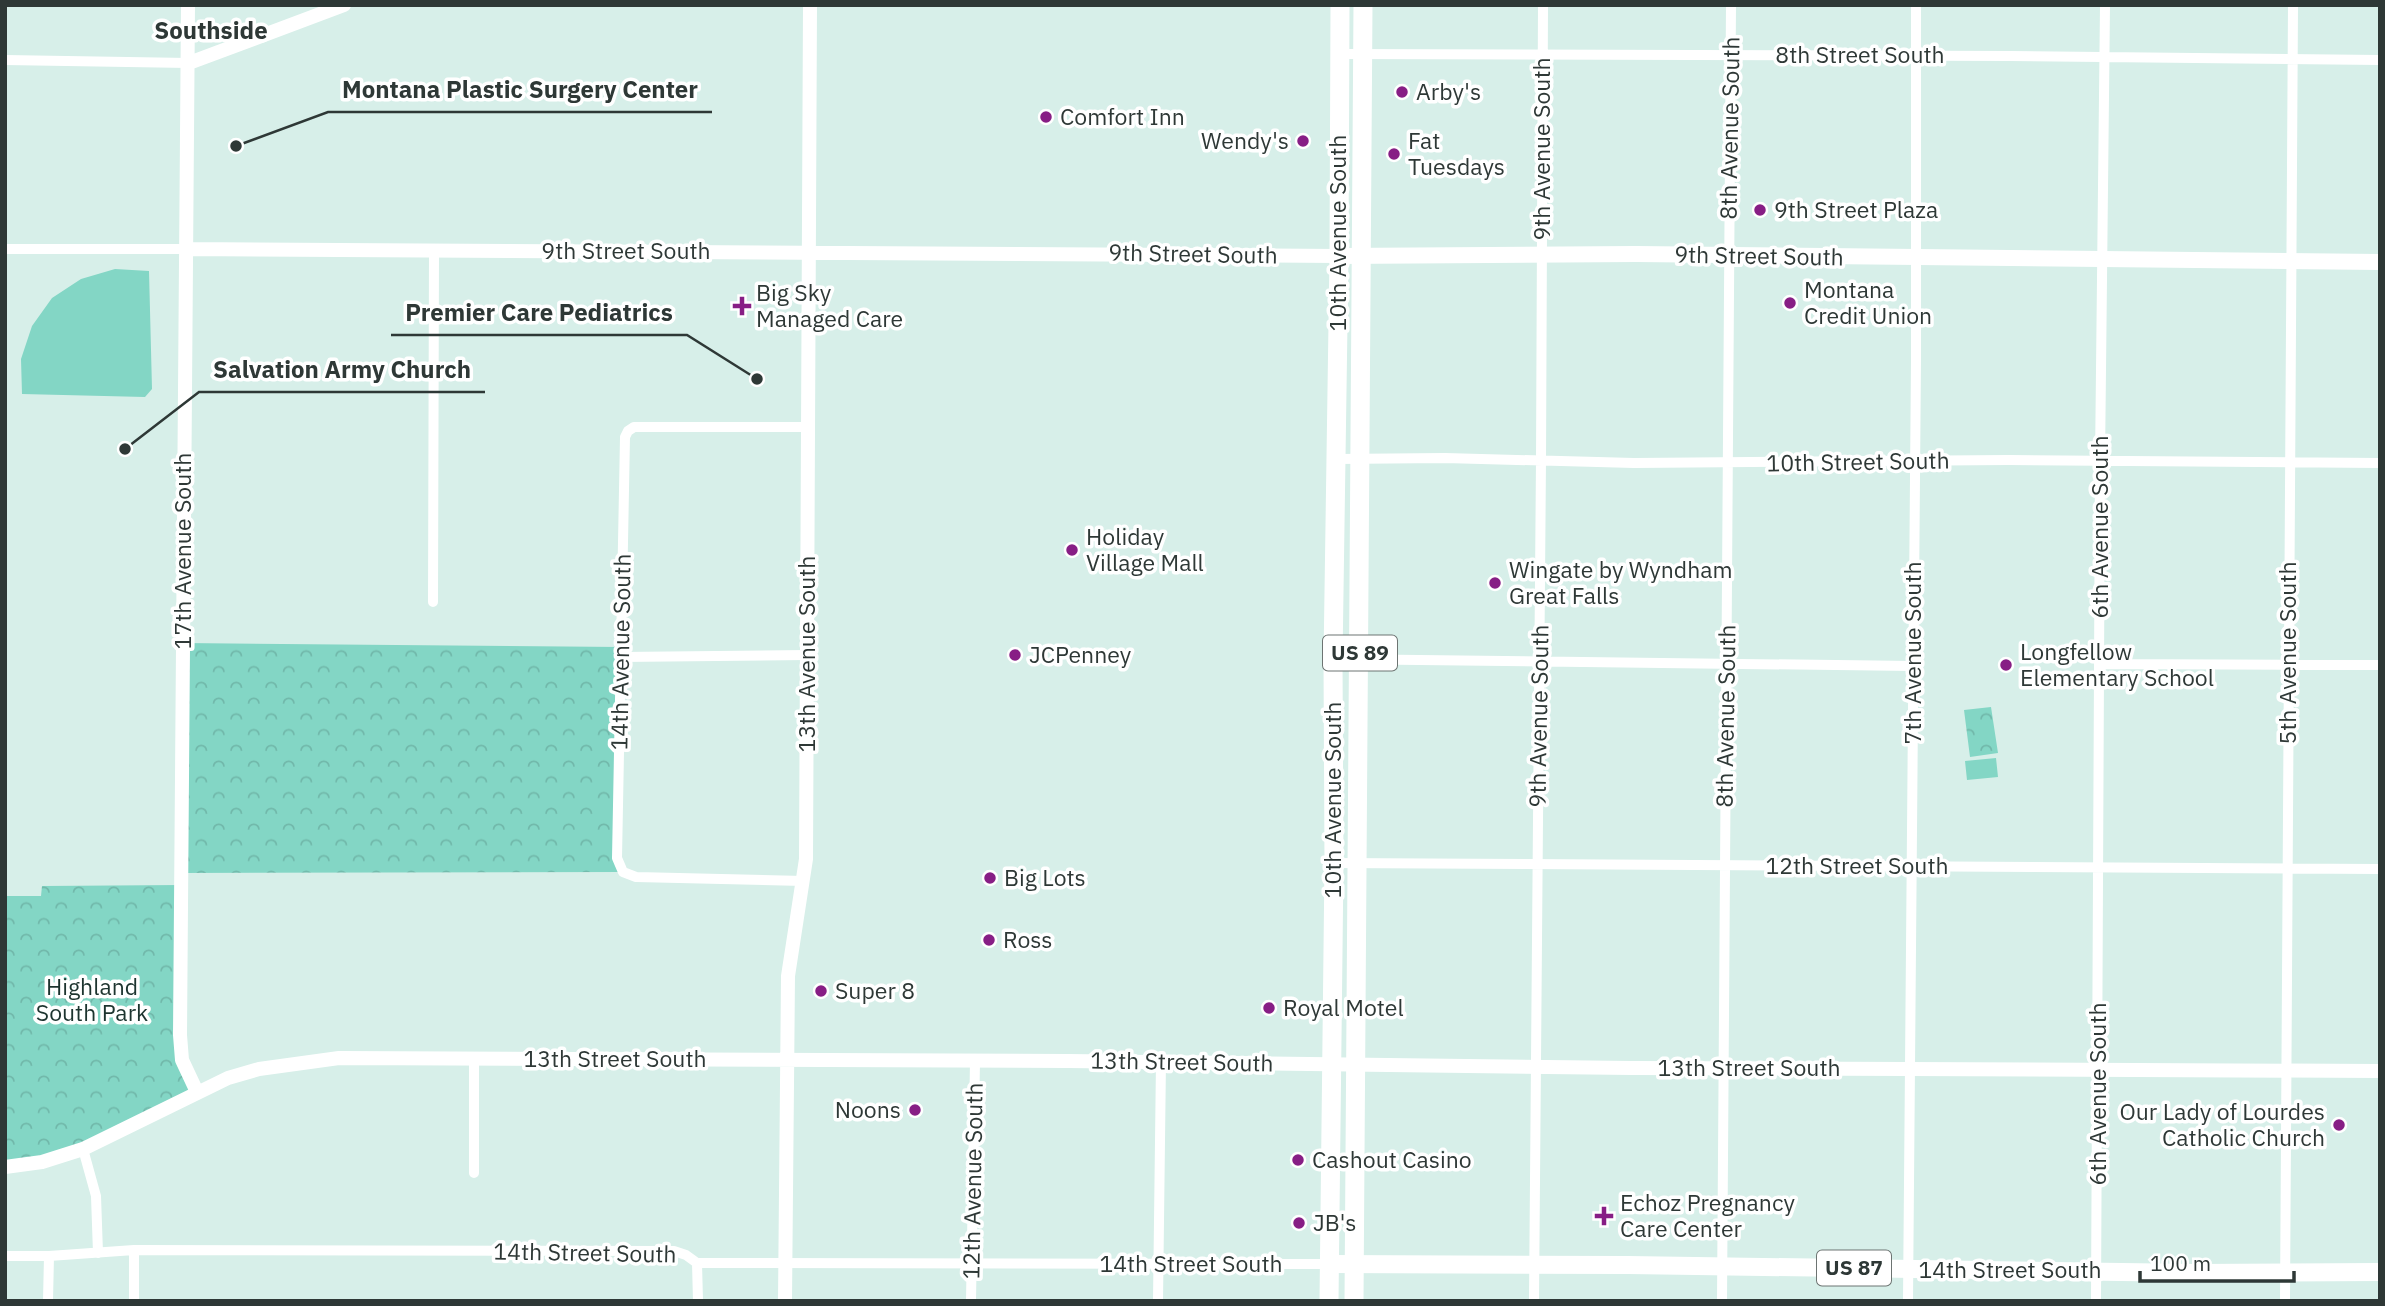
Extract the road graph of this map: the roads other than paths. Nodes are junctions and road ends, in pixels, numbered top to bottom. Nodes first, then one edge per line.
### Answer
1 (188, 5) edge
2 (344, 5) edge
3 (810, 5) edge
4 (1340, 5) edge
5 (1363, 5) edge
6 (1543, 5) edge
7 (1731, 5) edge
8 (1916, 5) edge
9 (2105, 5) edge
10 (2293, 5) edge
11 (1339, 54) junction
12 (1362, 55) junction
13 (1542, 55) junction
14 (1731, 55) junction
15 (1916, 56) junction
16 (2105, 57) junction
17 (5, 60) edge
18 (2293, 60) junction
19 (2380, 60) edge
20 (189, 63) junction
21 (5, 249) edge
22 (186, 249) junction
23 (434, 250) junction
24 (808, 252) junction
25 (1541, 254) junction
26 (1339, 256) junction
27 (1360, 256) junction
28 (1729, 256) junction
29 (1916, 257) junction
30 (2104, 259) junction
31 (2291, 262) junction
32 (2380, 262) edge
33 (809, 427) junction
34 (1336, 459) junction
35 (1361, 459) junction
36 (1541, 460) junction
37 (1914, 461) junction
38 (2100, 461) junction
39 (1728, 463) junction
40 (2290, 463) junction
41 (2380, 463) edge
42 (433, 602) dead end
43 (808, 654) junction
44 (621, 657) junction
45 (1360, 658) junction
46 (1332, 659) junction
47 (1539, 663) junction
48 (1727, 664) junction
49 (2099, 664) junction
50 (2288, 664) junction
51 (2380, 665) edge
52 (1913, 666) junction
53 (1334, 863) junction
54 (1356, 863) junction
55 (1537, 864) junction
56 (1724, 866) junction
57 (1912, 867) junction
58 (2098, 867) junction
59 (2287, 868) junction
60 (2380, 869) edge
61 (804, 881) junction
62 (474, 1058) junction
63 (788, 1060) junction
64 (975, 1060) junction
65 (1161, 1061) junction
66 (1331, 1063) junction
67 (1356, 1063) junction
68 (1535, 1065) junction
69 (1723, 1068) junction
70 (1910, 1069) junction
71 (2098, 1070) junction
72 (2287, 1071) junction
73 (2380, 1071) edge
74 (197, 1093) junction
75 (83, 1149) junction
76 (5, 1167) edge
77 (474, 1173) dead end
78 (134, 1250) junction
79 (98, 1253) junction
80 (5, 1256) edge
81 (49, 1256) junction
82 (785, 1262) junction
83 (697, 1263) junction
84 (972, 1263) junction
85 (1355, 1263) junction
86 (1158, 1264) junction
87 (1328, 1264) junction
88 (1534, 1265) junction
89 (1722, 1266) junction
90 (1908, 1269) junction
91 (2096, 1271) junction
92 (2286, 1271) junction
93 (2380, 1272) edge
94 (48, 1301) edge
95 (134, 1301) edge
96 (698, 1301) edge
97 (785, 1301) edge
98 (971, 1301) edge
99 (1158, 1301) edge
100 (1329, 1301) edge
101 (1354, 1301) edge
102 (1534, 1301) edge
103 (1722, 1301) edge
104 (1908, 1301) edge
105 (2096, 1301) edge
106 (2286, 1301) edge

1 - 20 street, 17th Avenue South
2 - 20 street
3 - 24 street, 13th Avenue South
4 - 11 highway, 10th Avenue South / US 89
5 - 12 highway, 10th Avenue South / US 89
6 - 13 street, 9th Avenue South
7 - 14 street, 8th Avenue South
8 - 15 street, 7th Avenue South
9 - 16 street, 6th Avenue South
10 - 18 street, 5th Avenue South
11 - 12 street, 8th Street South
11 - 26 highway, 10th Avenue South / US 89
12 - 13 street, 8th Street South
12 - 27 highway, 10th Avenue South / US 89
13 - 14 street, 8th Street South
13 - 25 street, 9th Avenue South
14 - 15 street, 8th Street South
14 - 28 street, 8th Avenue South
15 - 16 street, 8th Street South
15 - 29 street, 7th Avenue South
16 - 18 street, 8th Street South
16 - 30 street, 6th Avenue South
17 - 20 street
18 - 19 street, 8th Street South
18 - 31 street, 5th Avenue South
20 - 22 street, 17th Avenue South
21 - 22 street, 9th Street South
22 - 23 street, 9th Street South
22 - 74 street, 17th Avenue South
23 - 24 street, 9th Street South
23 - 42 street
24 - 26 street, 9th Street South
24 - 33 street, 13th Avenue South
25 - 27 main road, 9th Street South
25 - 28 main road, 9th Street South
25 - 36 street, 9th Avenue South
26 - 27 main road, 9th Street South
26 - 34 highway, 10th Avenue South / US 89
27 - 35 highway, 10th Avenue South / US 89
28 - 29 main road, 9th Street South
28 - 39 street, 8th Avenue South
29 - 30 main road, 9th Street South
29 - 37 street, 7th Avenue South
30 - 31 main road, 9th Street South
30 - 38 street, 6th Avenue South
31 - 32 main road, 9th Street South
31 - 40 street, 5th Avenue South
33 - 43 street, 13th Avenue South
33 - 44 street, 14th Avenue South
34 - 35 street, 10th Street South
34 - 46 highway, 10th Avenue South / US 89
35 - 36 street, 10th Street South
35 - 45 highway, 10th Avenue South / US 89
36 - 39 street, 10th Street South
36 - 47 street, 9th Avenue South
37 - 38 street, 10th Street South
37 - 39 street, 10th Street South
37 - 52 street, 7th Avenue South
38 - 40 street, 10th Street South
38 - 49 street, 6th Avenue South
39 - 48 street, 8th Avenue South
40 - 41 street, 10th Street South
40 - 50 street, 5th Avenue South
43 - 44 street
43 - 61 street, 13th Avenue South
44 - 61 street, 14th Avenue South
45 - 46 street
45 - 47 street
45 - 54 highway, 10th Avenue South / US 89
46 - 53 highway, 10th Avenue South / US 89
47 - 48 street
47 - 55 street, 9th Avenue South
48 - 52 street
48 - 56 street, 8th Avenue South
49 - 50 street
49 - 58 street, 6th Avenue South
50 - 51 street
50 - 59 street, 5th Avenue South
52 - 57 street, 7th Avenue South
53 - 54 street, 12th Street South
53 - 66 highway, 10th Avenue South / US 89
54 - 55 street, 12th Street South
54 - 67 highway, 10th Avenue South / US 89
55 - 56 street, 12th Street South
55 - 68 street, 9th Avenue South
56 - 57 street, 12th Street South
56 - 69 street, 8th Avenue South
57 - 58 street, 12th Street South
57 - 70 street, 7th Avenue South
58 - 59 street, 12th Street South
58 - 71 street, 6th Avenue South
59 - 60 street, 12th Street South
59 - 72 street, 5th Avenue South
61 - 63 street, 13th Avenue South
62 - 63 street, 13th Street South
62 - 74 street, 13th Street South
62 - 77 street
63 - 64 street, 13th Street South
63 - 82 street, 13th Avenue South
64 - 65 street, 13th Street South
64 - 84 street, 12th Avenue South
65 - 66 street, 13th Street South
65 - 86 street
66 - 67 street, 13th Street South
66 - 87 highway, 10th Avenue South / US 89
67 - 68 street, 13th Street South
67 - 85 highway, 10th Avenue South / US 89
68 - 69 street, 13th Street South
68 - 88 street, 9th Avenue South
69 - 70 street, 13th Street South
69 - 89 street, 8th Avenue South
70 - 71 street, 13th Street South
70 - 90 street, 7th Avenue South
71 - 72 street, 13th Street South
71 - 91 street, 6th Avenue South
72 - 73 street, 13th Street South
72 - 92 street, 5th Avenue South
74 - 75 street, 13th Street South
75 - 76 street, 13th Street South
75 - 79 street
78 - 79 street, 14th Street South
78 - 83 street, 14th Street South
78 - 95 street
79 - 81 street, 14th Street South
80 - 81 street, 14th Street South
81 - 94 street
82 - 83 street, 14th Street South
82 - 84 street, 14th Street South
82 - 97 street, 13th Avenue South
83 - 96 street
84 - 86 street, 14th Street South
84 - 98 street, 12th Avenue South
85 - 87 main road, 14th Street South / US 87
85 - 88 main road, 14th Street South / US 87
85 - 101 highway, 10th Avenue South / US 89
86 - 87 street, 14th Street South
86 - 99 street
87 - 100 highway, 10th Avenue South
88 - 89 main road, 14th Street South / US 87
88 - 102 street, 9th Avenue South
89 - 90 main road, 14th Street South / US 87
89 - 103 street, 8th Avenue South
90 - 91 main road, 14th Street South / US 87
90 - 104 street, 7th Avenue South
91 - 92 main road, 14th Street South / US 87
91 - 105 street, 6th Avenue South
92 - 93 main road, 14th Street South / US 87
92 - 106 street, 5th Avenue South

